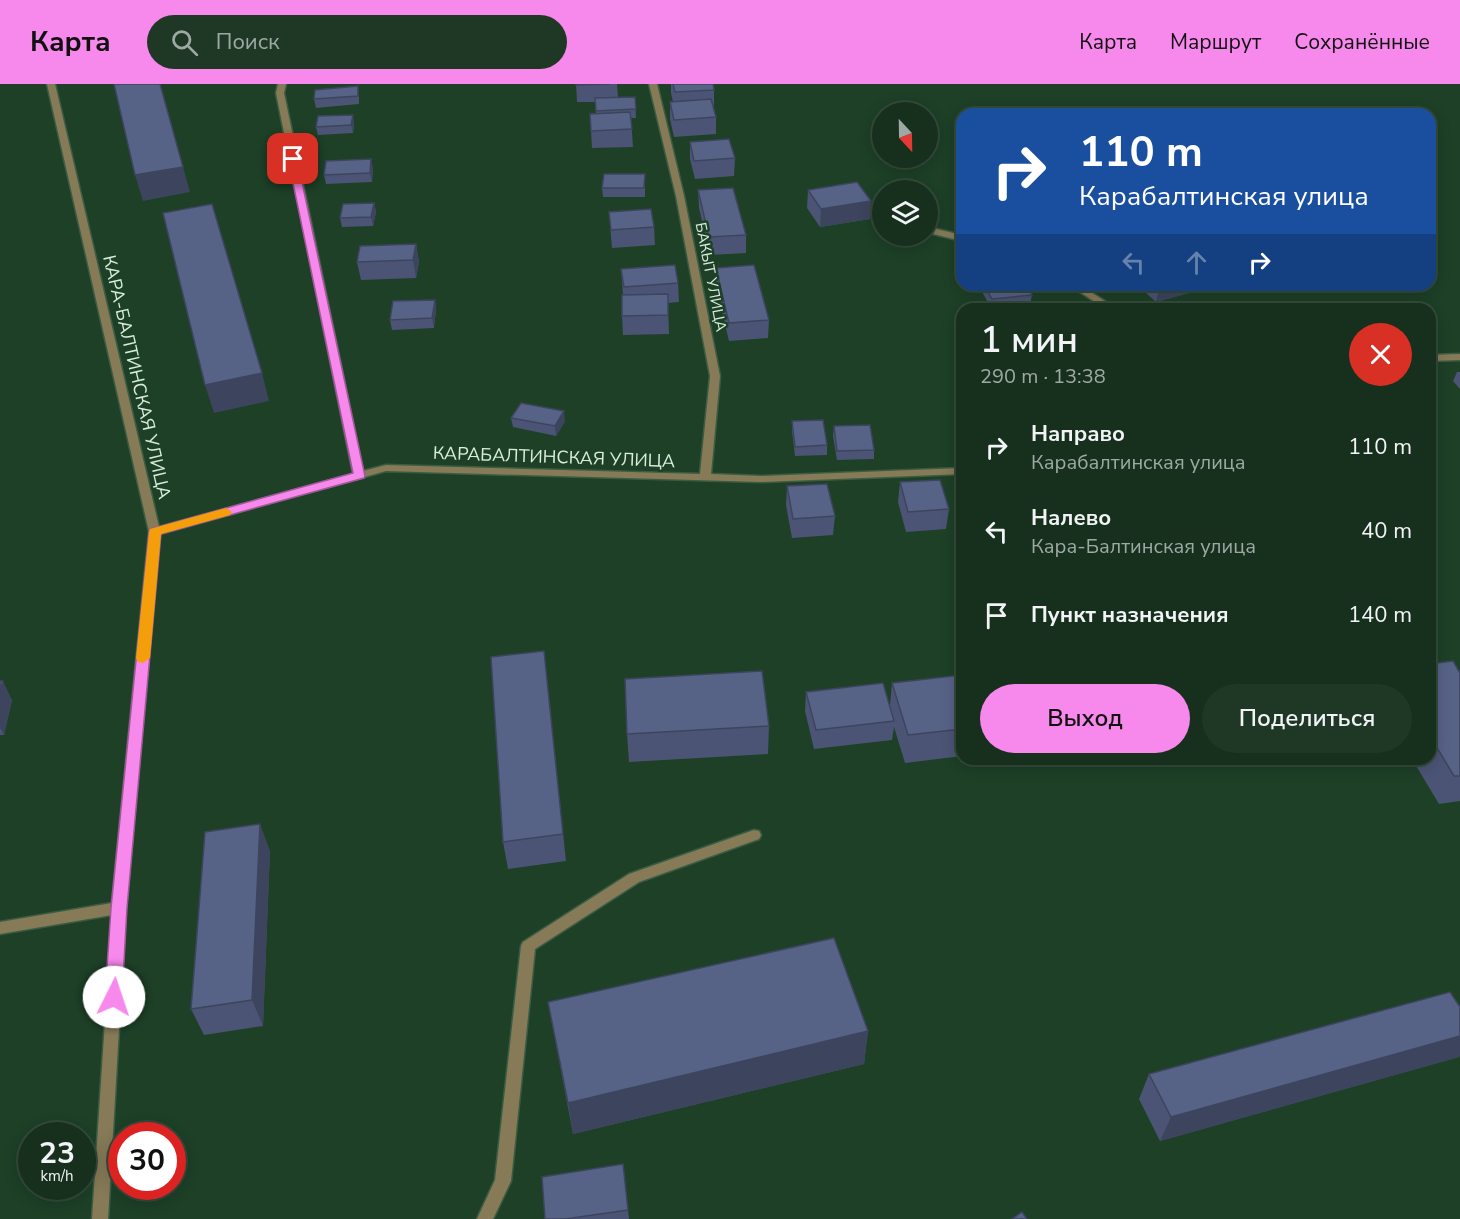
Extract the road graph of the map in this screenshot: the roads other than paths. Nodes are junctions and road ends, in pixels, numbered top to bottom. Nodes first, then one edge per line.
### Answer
1 (51, 84) edge
2 (282, 84) edge
3 (653, 84) edge
4 (938, 232) edge
5 (956, 237) edge
6 (1084, 291) edge
7 (1102, 303) edge
8 (1460, 357) edge
9 (1436, 358) edge
10 (956, 471) edge
11 (359, 476) junction
12 (705, 478) junction
13 (155, 532) junction
14 (754, 835) dead end
15 (119, 908) junction
16 (0, 928) edge
17 (100, 1219) edge
18 (485, 1219) edge

1 - 13 street, КАРА-БАЛТИНСКАЯ УЛИЦА
2 - 11 street
3 - 12 street, БАКЫТ УЛИЦА
4 - 5 street
6 - 7 street
8 - 9 street
10 - 12 street, КАРАБАЛТИНСКАЯ УЛИЦА
11 - 12 street, КАРАБАЛТИНСКАЯ УЛИЦА
11 - 13 street, КАРАБАЛТИНСКАЯ УЛИЦА
13 - 15 street, КАРА-БАЛТИНСКАЯ УЛИЦА
14 - 18 street
15 - 16 street
15 - 17 street, КАРА-БАЛТИНСКАЯ УЛИЦА

